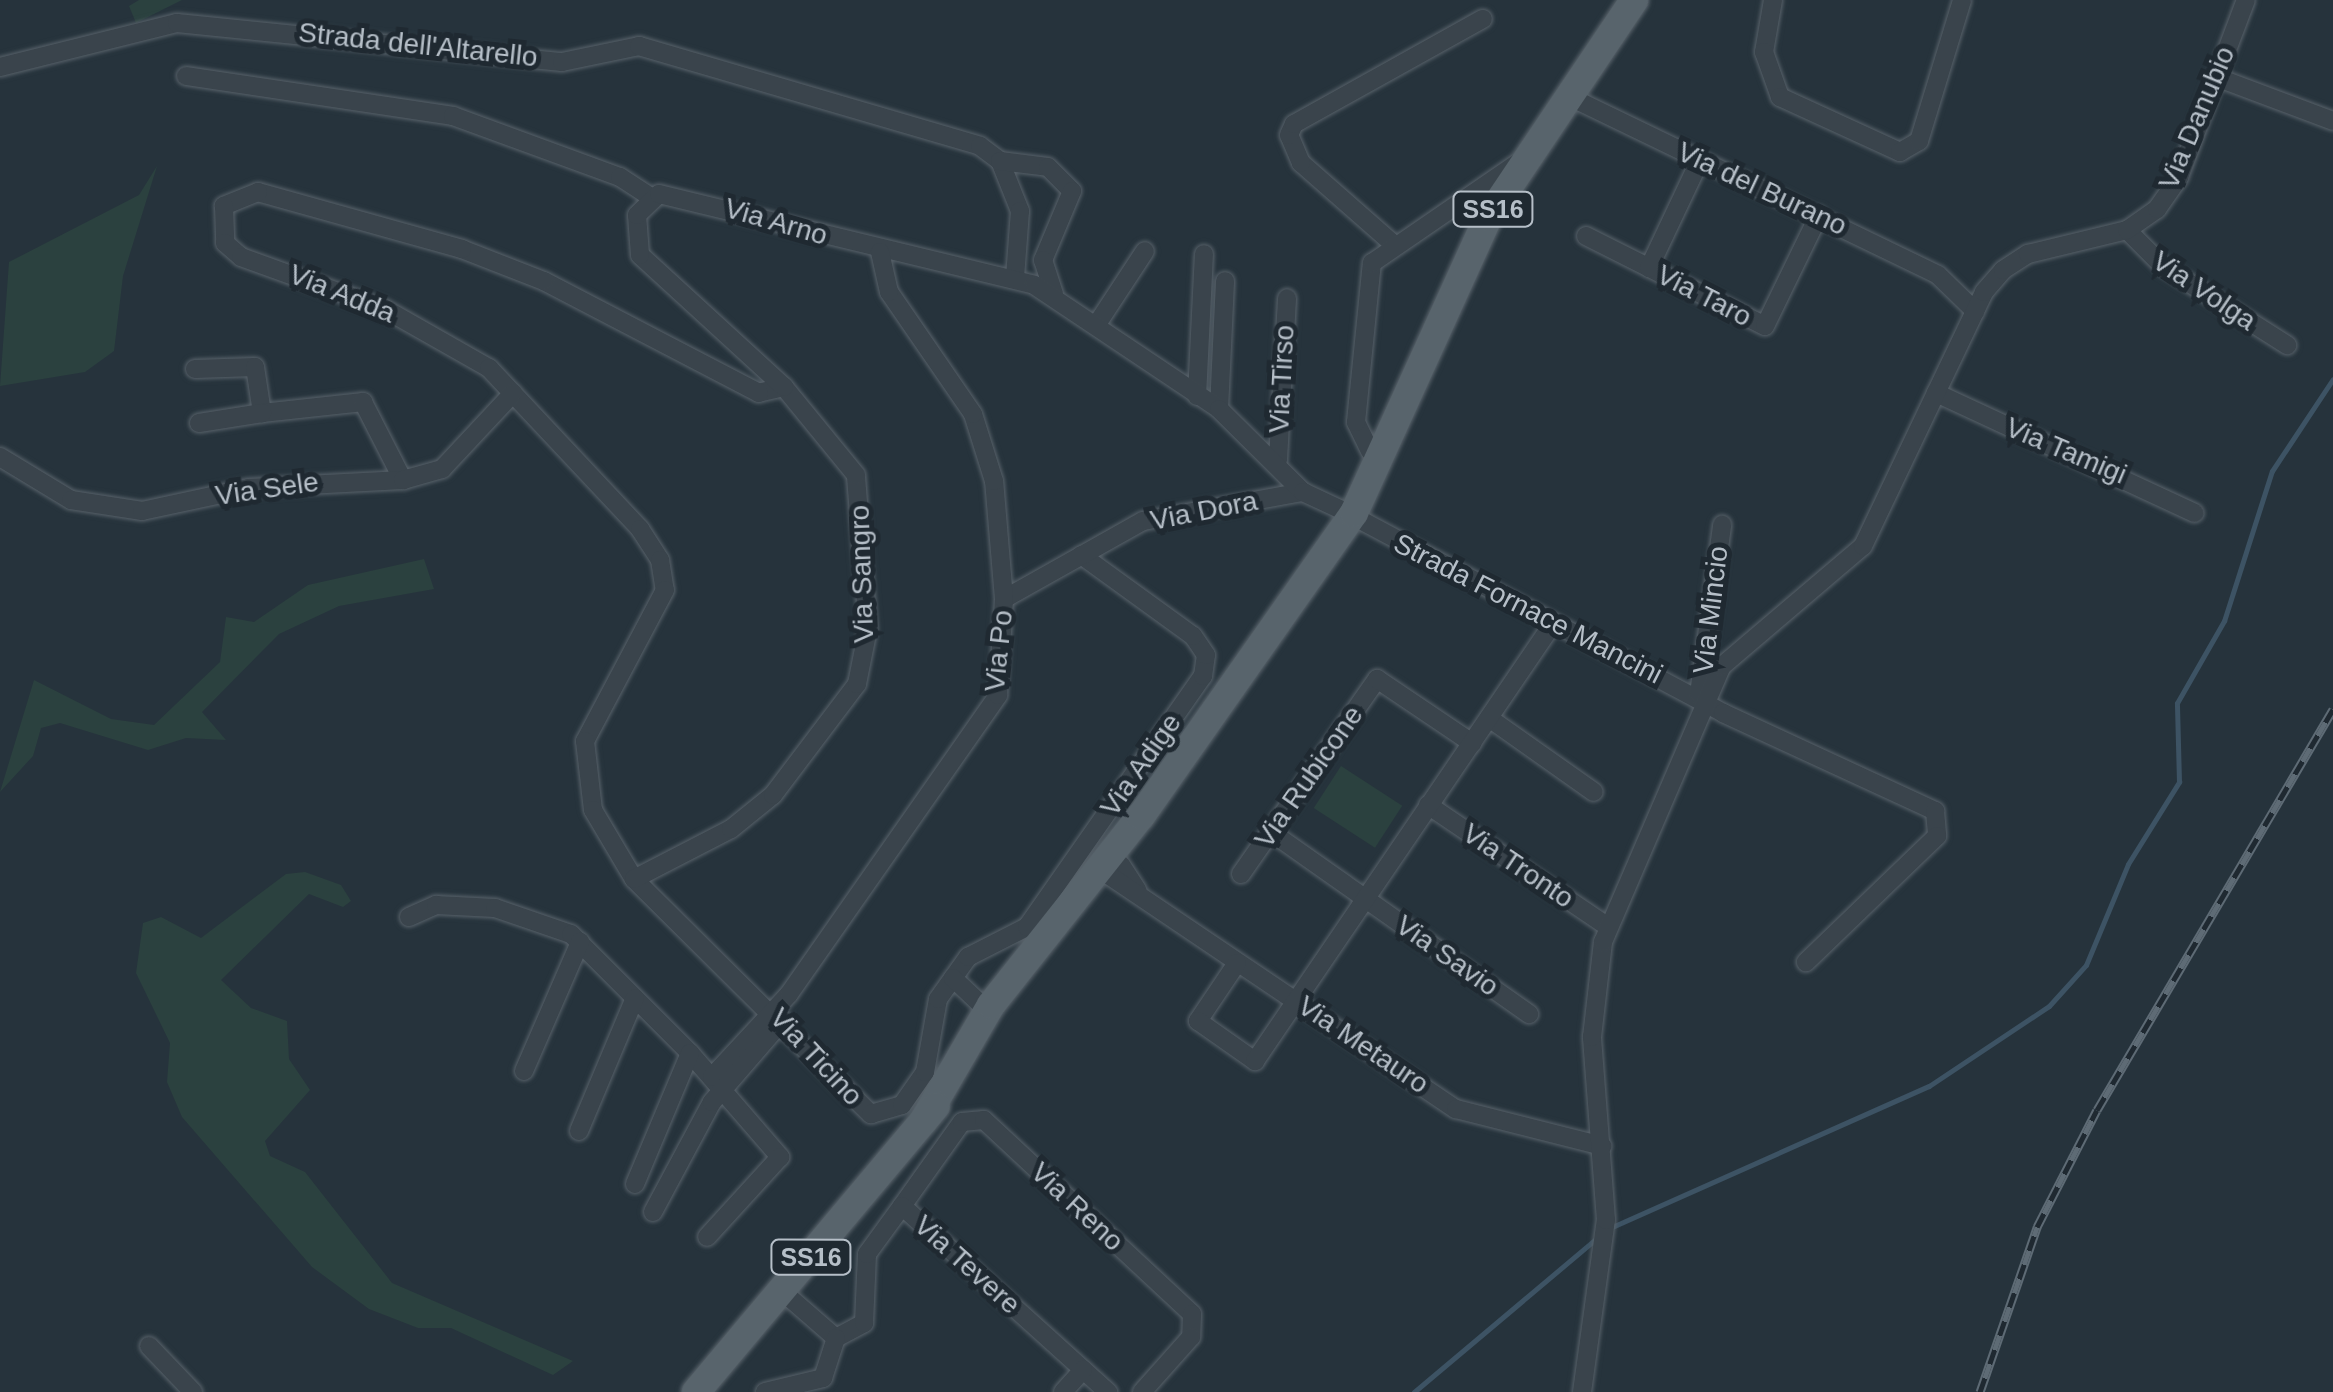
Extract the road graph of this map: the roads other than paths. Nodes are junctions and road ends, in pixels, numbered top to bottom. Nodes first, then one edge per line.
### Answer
1 (1634, 0) edge
2 (1773, 0) edge
3 (1962, 0) edge
4 (2246, 0) edge
5 (1483, 20) dead end
6 (0, 66) edge
7 (186, 76) dead end
8 (2216, 76) junction
9 (1566, 95) junction
10 (2333, 121) edge
11 (1700, 160) junction
12 (1000, 161) junction
13 (1519, 162) junction
14 (652, 198) junction
15 (1820, 214) junction
16 (2127, 230) junction
17 (1586, 236) dead end
18 (1391, 242) junction
19 (1145, 251) dead end
20 (880, 252) junction
21 (1204, 254) dead end
22 (1648, 268) junction
23 (1015, 278) junction
24 (1225, 281) dead end
25 (1955, 287) junction
26 (1984, 292) junction
27 (1054, 294) junction
28 (1286, 298) dead end
29 (1975, 311) junction
30 (1097, 324) junction
31 (2287, 345) dead end
32 (195, 369) dead end
33 (784, 387) junction
34 (1936, 393) junction
35 (512, 394) junction
36 (1198, 396) junction
37 (1219, 409) junction
38 (262, 413) junction
39 (198, 423) dead end
40 (1376, 444) junction
41 (0, 457) edge
42 (1278, 460) junction
43 (403, 480) junction
44 (1307, 494) junction
45 (1346, 508) junction
46 (2195, 513) dead end
47 (1722, 525) dead end
48 (1081, 555) junction
49 (1004, 600) junction
50 (1552, 625) junction
51 (1702, 698) junction
52 (1489, 718) junction
53 (1472, 743) junction
54 (1594, 792) dead end
55 (1428, 805) junction
56 (1271, 832) junction
57 (1111, 866) junction
58 (1241, 874) dead end
59 (634, 879) junction
60 (1364, 899) junction
61 (409, 917) dead end
62 (1608, 926) junction
63 (580, 942) junction
64 (1806, 962) dead end
65 (1236, 963) junction
66 (953, 978) junction
67 (635, 998) junction
68 (1296, 998) junction
69 (994, 1007) junction
70 (1529, 1014) dead end
71 (778, 1015) junction
72 (690, 1053) junction
73 (524, 1071) dead end
74 (717, 1082) junction
75 (578, 1132) dead end
76 (1602, 1146) junction
77 (635, 1184) dead end
78 (902, 1206) junction
79 (653, 1212) dead end
80 (708, 1237) dead end
81 (783, 1292) junction
82 (836, 1338) junction
83 (149, 1346) dead end
84 (1083, 1370) junction
85 (193, 1392) edge
86 (696, 1392) edge
87 (765, 1392) edge
88 (1063, 1392) edge
89 (1108, 1392) edge
90 (1142, 1392) edge
91 (1582, 1392) edge

1 - 9 main road, SS16
2 - 3 street
4 - 8 street, Via Danubio
5 - 18 street
6 - 12 street, Strada dell'Altarello
7 - 14 street, Via Arno
8 - 10 street
8 - 16 street, Via Danubio
9 - 11 street, Via del Burano
9 - 13 main road, SS16
11 - 15 street, Via del Burano
11 - 22 street
12 - 23 street
12 - 27 street, Strada dell'Altarello
13 - 18 street
13 - 40 main road, SS16
14 - 20 street, Via Arno
14 - 33 street, Via Sangro
15 - 22 street, Via Taro
15 - 25 street, Via del Burano
16 - 26 street
16 - 31 street, Via Volga
17 - 22 street, Via Taro
18 - 40 street
19 - 30 street
20 - 23 street, Via Arno
20 - 49 street, Via Po
21 - 36 street
23 - 27 street, Via Arno
24 - 37 street
25 - 26 street
25 - 29 street
26 - 29 street
27 - 30 street, Via Arno
28 - 42 street, Via Tirso
29 - 34 street
30 - 36 street, Via Arno
32 - 38 street
33 - 35 street, Via Adda
33 - 59 street, Via Sangro
34 - 46 street, Via Tamigi
34 - 51 street
35 - 43 street, Via Sele
35 - 59 street, Via Adda
36 - 37 street, Via Arno
37 - 42 street, Via Arno
38 - 39 street
38 - 43 street
40 - 45 main road, SS16
41 - 43 street, Via Sele
42 - 44 street, Via Arno
44 - 45 street
44 - 48 street, Via Dora
45 - 50 street, Strada Fornace Mancini
45 - 57 main road, SS16
47 - 51 street, Via Mincio
48 - 49 street, Via Dora
48 - 66 street, Via Adige
49 - 71 street, Via Po
50 - 51 street, Strada Fornace Mancini
50 - 52 street
51 - 62 street
51 - 64 street, Strada Fornace Mancini
52 - 53 street
52 - 54 street
53 - 55 street
53 - 56 street, Via Rubicone
55 - 60 street
55 - 62 street, Via Tronto
56 - 58 street, Via Rubicone
56 - 60 street, Via Savio
57 - 65 street, Via Metauro
57 - 69 main road, SS16
59 - 71 street, Via Ticino
60 - 68 street
60 - 70 street, Via Savio
61 - 63 street
62 - 76 street
63 - 67 street
63 - 73 street
65 - 68 street, Via Metauro
65 - 68 street
66 - 69 street
66 - 71 street, Via Ticino
67 - 72 street
67 - 75 street
68 - 76 street, Via Metauro
69 - 81 main road, SS16
71 - 74 street, Via Po
72 - 74 street
72 - 77 street
74 - 79 street, Via Po
74 - 80 street
76 - 91 street
78 - 82 street, Via Tevere
78 - 84 street, Via Tevere
78 - 90 street, Via Reno
81 - 82 street
81 - 86 main road, SS16
82 - 87 street
83 - 85 street
84 - 88 street
84 - 89 street, Via Tevere

